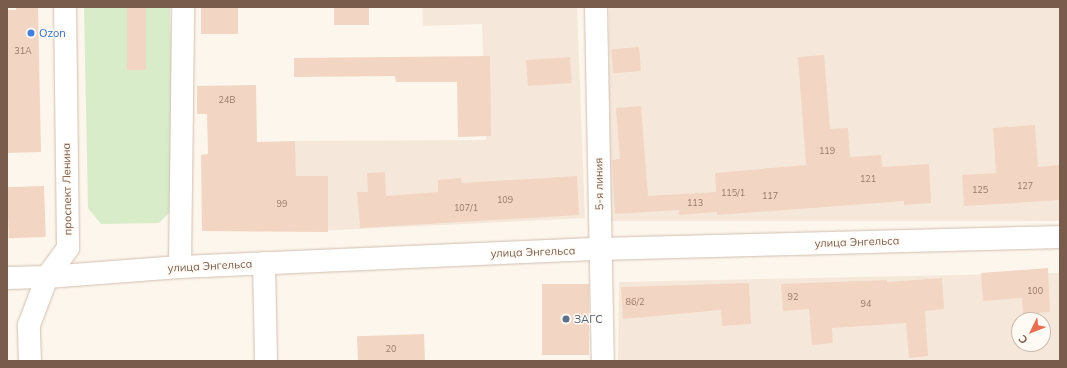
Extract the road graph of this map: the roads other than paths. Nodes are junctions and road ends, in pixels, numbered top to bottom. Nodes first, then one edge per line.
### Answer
1 (65, 7) edge
2 (183, 7) edge
3 (596, 7) edge
4 (1060, 237) edge
5 (600, 249) junction
6 (264, 263) junction
7 (180, 267) junction
8 (47, 277) junction
9 (7, 278) edge
10 (30, 361) edge
11 (266, 361) edge
12 (603, 361) edge

1 - 8 street, проспект Ленина
2 - 7 street
3 - 5 street, 5-я линия
4 - 5 street, улица Энгельса
5 - 6 street, улица Энгельса
5 - 12 street, 5-я линия
6 - 7 street, улица Энгельса
6 - 11 street
7 - 8 street, улица Энгельса
8 - 9 street, улица Энгельса
8 - 10 street, проспект Ленина

